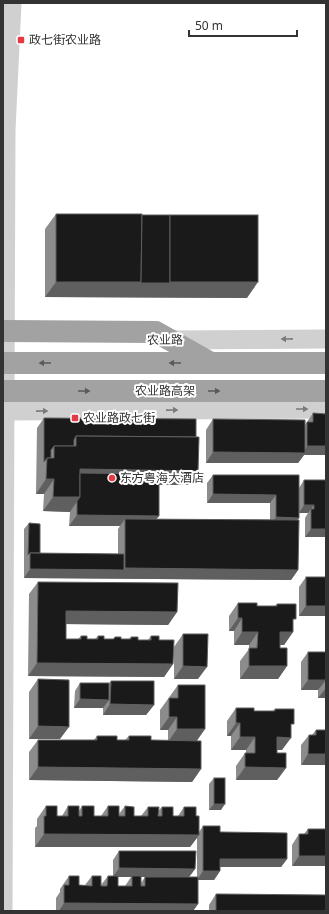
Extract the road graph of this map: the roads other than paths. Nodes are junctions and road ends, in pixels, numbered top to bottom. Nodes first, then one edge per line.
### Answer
1 (12, 3) edge
2 (4, 338) edge
3 (326, 339) edge
4 (3, 363) edge
5 (212, 363) junction
6 (326, 363) edge
7 (326, 391) edge
8 (4, 403) edge
9 (326, 409) edge
10 (3, 911) edge

1 - 2 street
3 -> 2 street, 农业路
2 - 5 highway, bridge
2 - 8 street
5 -> 4 highway, bridge
5 - 6 highway, bridge
8 -> 7 highway, 农业路高架, bridge
8 -> 9 street
8 - 10 street

